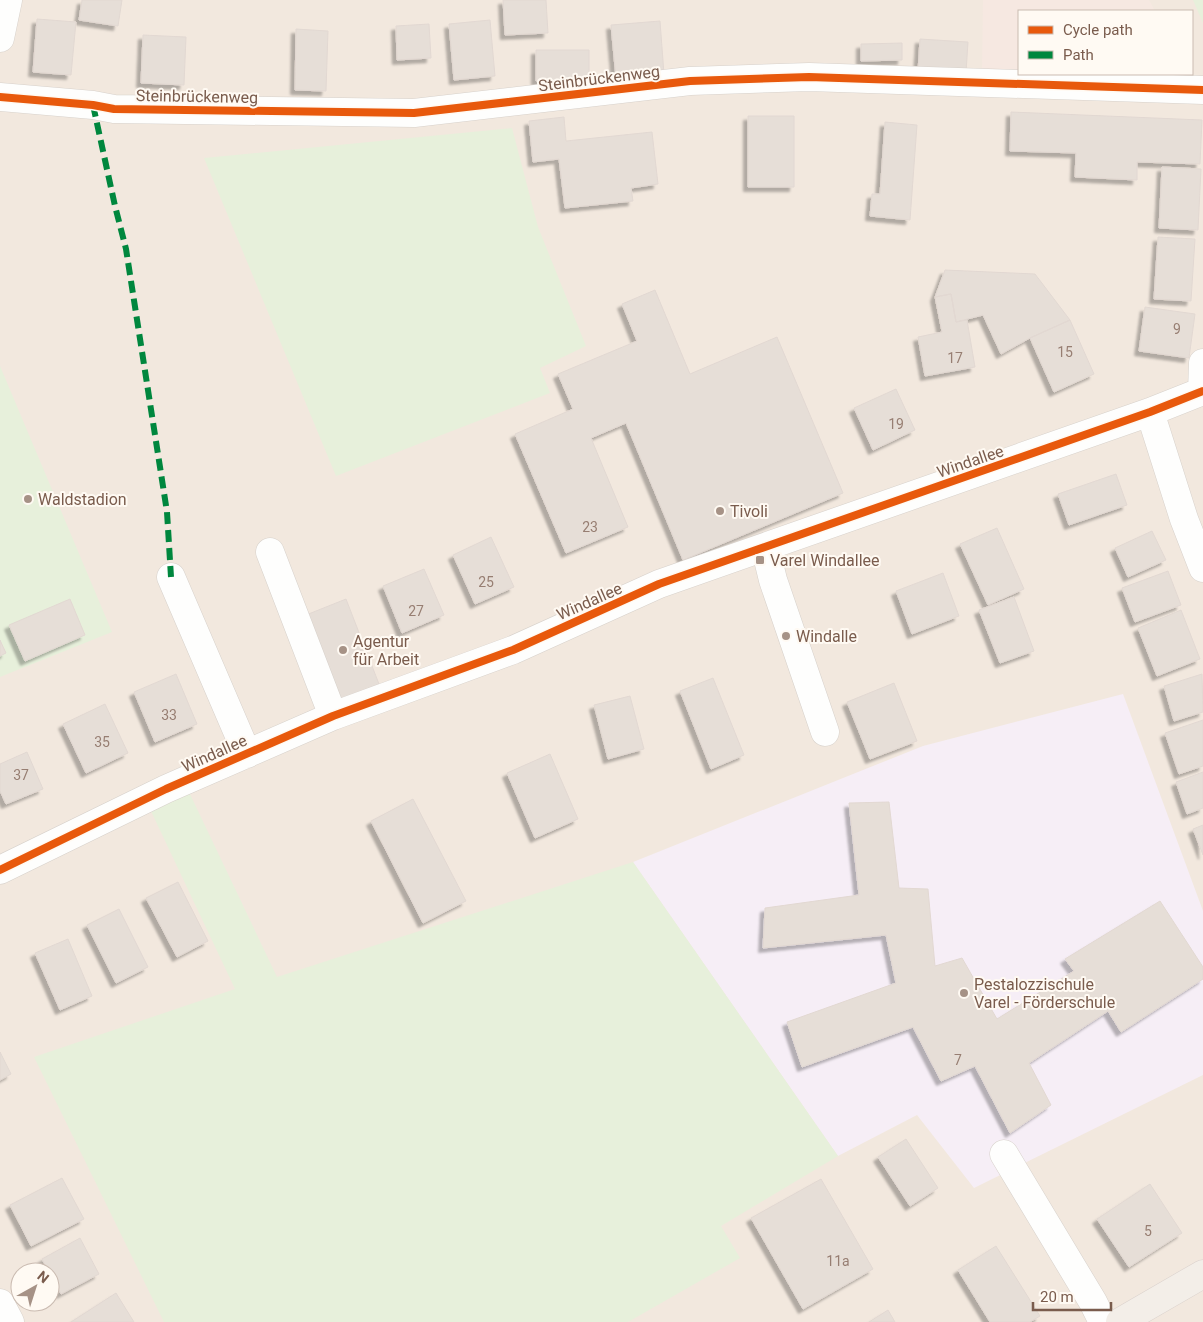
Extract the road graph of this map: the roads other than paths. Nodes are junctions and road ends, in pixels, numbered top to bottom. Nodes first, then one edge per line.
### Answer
1 (8, 0) edge
2 (0, 38) edge
3 (1203, 90) edge
4 (0, 97) edge
5 (1203, 363) edge
6 (1202, 392) edge
7 (1150, 412) junction
8 (765, 547) junction
9 (270, 552) dead end
10 (1203, 568) edge
11 (171, 576) dead end
12 (333, 716) junction
13 (825, 732) dead end
14 (247, 754) junction
15 (0, 870) edge
16 (1004, 1154) dead end
17 (1203, 1274) edge
18 (0, 1302) edge
19 (10, 1322) edge
20 (1103, 1322) edge
21 (1120, 1322) edge

1 - 2 street
3 - 4 street, Steinbrückenweg
5 - 6 street
6 - 7 street, Windallee
7 - 8 street, Windallee
7 - 10 street
8 - 12 street, Windallee
8 - 13 street
9 - 12 street
11 - 14 street
12 - 14 street, Windallee
14 - 15 street, Windallee
16 - 20 street
17 - 21 main road
18 - 19 street

